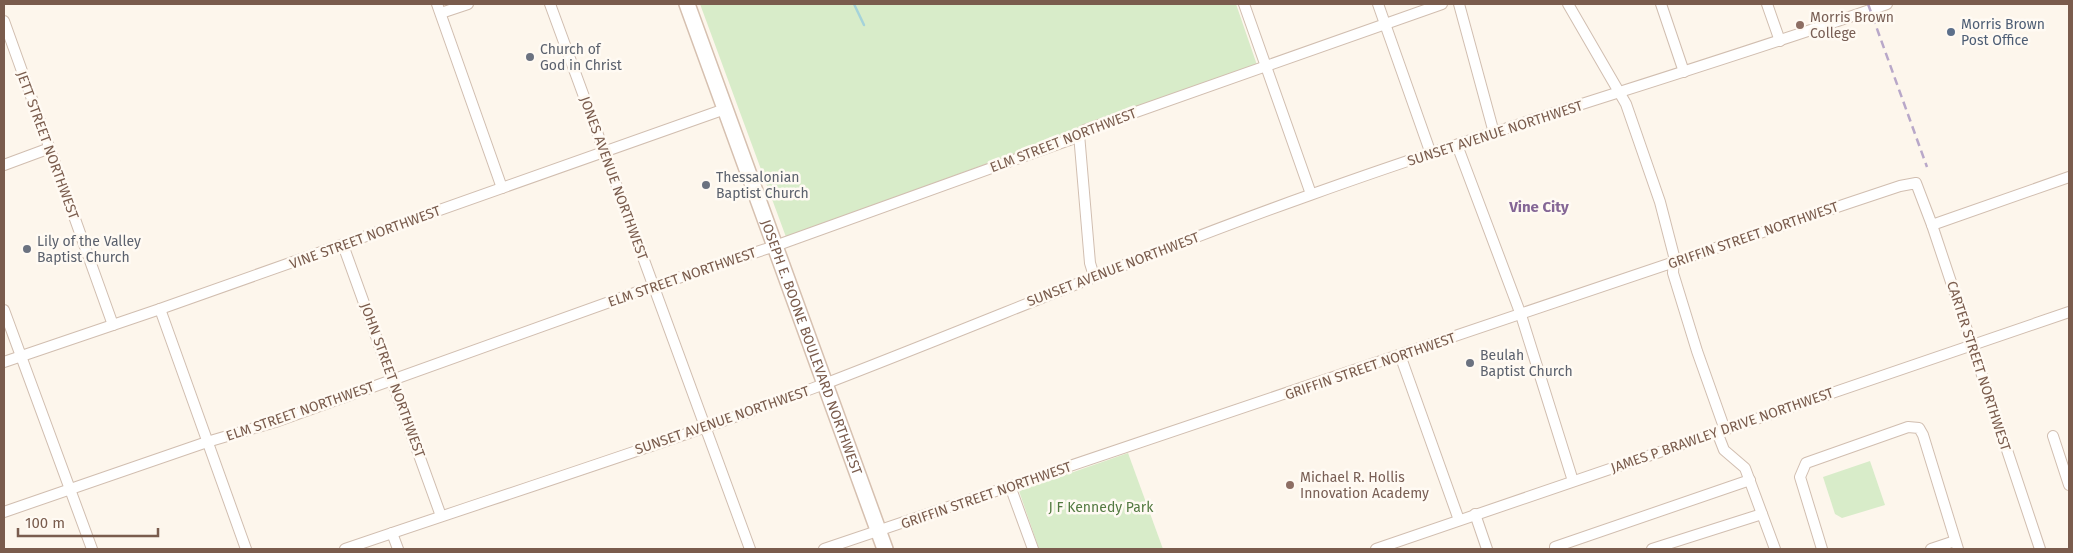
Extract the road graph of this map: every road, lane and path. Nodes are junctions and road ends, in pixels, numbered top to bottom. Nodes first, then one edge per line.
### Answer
1 (468, 4) edge
2 (550, 4) edge
3 (687, 4) edge
4 (1244, 4) edge
5 (1378, 4) edge
6 (1442, 4) edge
7 (1459, 4) edge
8 (1568, 4) edge
9 (1661, 4) edge
10 (1767, 4) edge
11 (1887, 4) edge
12 (439, 8) edge
13 (4, 21) edge
14 (1385, 24) junction
15 (1780, 41) junction
16 (1266, 66) junction
17 (1684, 72) junction
18 (1619, 92) junction
19 (725, 109) junction
20 (1494, 133) junction
21 (1079, 134) junction
22 (1457, 145) junction
23 (50, 148) junction
24 (604, 151) junction
25 (1431, 154) junction
26 (4, 165) edge
27 (2069, 177) edge
28 (1916, 184) joint
29 (502, 188) junction
30 (1311, 194) junction
31 (1932, 225) junction
32 (343, 245) junction
33 (775, 246) junction
34 (1674, 263) junction
35 (1094, 276) junction
36 (654, 286) junction
37 (4, 310) edge
38 (160, 310) junction
39 (2069, 312) edge
40 (1521, 315) junction
41 (113, 325) junction
42 (1972, 346) junction
43 (1400, 355) junction
44 (20, 357) junction
45 (4, 362) edge
46 (393, 379) junction
47 (825, 383) junction
48 (705, 426) junction
49 (1721, 431) junction
50 (2053, 436) dead end
51 (208, 442) junction
52 (1750, 480) junction
53 (1573, 481) junction
54 (2069, 485) edge
55 (1010, 486) junction
56 (70, 488) junction
57 (4, 512) edge
58 (1475, 514) junction
59 (1762, 514) junction
60 (442, 516) junction
61 (1459, 520) junction
62 (878, 531) junction
63 (392, 533) junction
64 (1957, 545) edge
65 (92, 549) edge
66 (246, 549) edge
67 (345, 549) edge
68 (398, 549) edge
69 (750, 549) edge
70 (824, 549) edge
71 (885, 549) edge
72 (1033, 549) edge
73 (1378, 549) edge
74 (1487, 549) edge
75 (1555, 549) edge
76 (1652, 549) edge
77 (1775, 549) edge
78 (1822, 549) edge
79 (1931, 549) edge
80 (2040, 549) edge

1 - 12 street
2 - 24 street, JONES AVENUE NORTHWEST
3 - 19 main road, JOSEPH E. BOONE BOULEVARD NORTHWEST
4 - 16 street
5 - 14 street
6 - 14 street, ELM STREET NORTHWEST
7 - 20 street
8 - 18 street
9 - 17 street
10 - 15 street
11 - 15 street, SUNSET AVENUE NORTHWEST
12 - 29 street
13 - 23 street, JETT STREET NORTHWEST
14 - 16 street, ELM STREET NORTHWEST
14 - 25 street
15 - 17 street, SUNSET AVENUE NORTHWEST
16 - 21 street, ELM STREET NORTHWEST
16 - 30 street
17 - 18 street, SUNSET AVENUE NORTHWEST
18 - 20 street, SUNSET AVENUE NORTHWEST
18 - 34 street
19 - 24 street, VINE STREET NORTHWEST
19 - 33 main road, JOSEPH E. BOONE BOULEVARD NORTHWEST
20 - 22 street, SUNSET AVENUE NORTHWEST
21 - 33 street, ELM STREET NORTHWEST
21 - 35 street
22 - 25 street, SUNSET AVENUE NORTHWEST
22 - 40 street
23 - 26 street
23 - 41 street, JETT STREET NORTHWEST
24 - 29 street, VINE STREET NORTHWEST
24 - 36 street, JONES AVENUE NORTHWEST
25 - 30 street, SUNSET AVENUE NORTHWEST
27 - 31 street
28 - 31 street, CARTER STREET NORTHWEST
28 - 34 street, GRIFFIN STREET NORTHWEST
29 - 32 street, VINE STREET NORTHWEST
30 - 35 street, SUNSET AVENUE NORTHWEST
31 - 42 street, CARTER STREET NORTHWEST
32 - 38 street, VINE STREET NORTHWEST
32 - 46 street, JOHN STREET NORTHWEST
33 - 36 street, ELM STREET NORTHWEST
33 - 47 main road, JOSEPH E. BOONE BOULEVARD NORTHWEST
34 - 40 street, GRIFFIN STREET NORTHWEST
34 - 49 street
35 - 47 street, SUNSET AVENUE NORTHWEST
36 - 46 street, ELM STREET NORTHWEST
36 - 48 street, JONES AVENUE NORTHWEST
37 - 44 street
38 - 41 street, VINE STREET NORTHWEST
38 - 51 street
39 - 42 street, JAMES P BRAWLEY DRIVE NORTHWEST
40 - 43 street, GRIFFIN STREET NORTHWEST
40 - 53 street
41 - 44 street, VINE STREET NORTHWEST
42 - 49 street, JAMES P BRAWLEY DRIVE NORTHWEST
42 - 80 street, CARTER STREET NORTHWEST
43 - 55 street, GRIFFIN STREET NORTHWEST
43 - 61 street
44 - 45 street, VINE STREET NORTHWEST
44 - 56 street
46 - 51 street, ELM STREET NORTHWEST
46 - 60 street, JOHN STREET NORTHWEST
47 - 48 street, SUNSET AVENUE NORTHWEST
47 - 62 main road, JOSEPH E. BOONE BOULEVARD NORTHWEST
48 - 60 street, SUNSET AVENUE NORTHWEST
48 - 69 street, JONES AVENUE NORTHWEST
49 - 52 street
49 - 53 street, JAMES P BRAWLEY DRIVE NORTHWEST
50 - 54 street
51 - 56 street, ELM STREET NORTHWEST
51 - 66 street
52 - 59 street
52 - 75 street
53 - 58 street, JAMES P BRAWLEY DRIVE NORTHWEST
55 - 62 street, GRIFFIN STREET NORTHWEST
55 - 72 street
56 - 57 street, ELM STREET NORTHWEST
56 - 65 street
58 - 61 street, JAMES P BRAWLEY DRIVE NORTHWEST
58 - 74 street
59 - 76 street
59 - 77 street
60 - 63 street, SUNSET AVENUE NORTHWEST
61 - 73 street, JAMES P BRAWLEY DRIVE NORTHWEST
62 - 70 street, GRIFFIN STREET NORTHWEST
62 - 71 main road, JOSEPH E. BOONE BOULEVARD NORTHWEST
63 - 67 street, SUNSET AVENUE NORTHWEST
63 - 68 street
64 - 78 street
64 - 79 street

